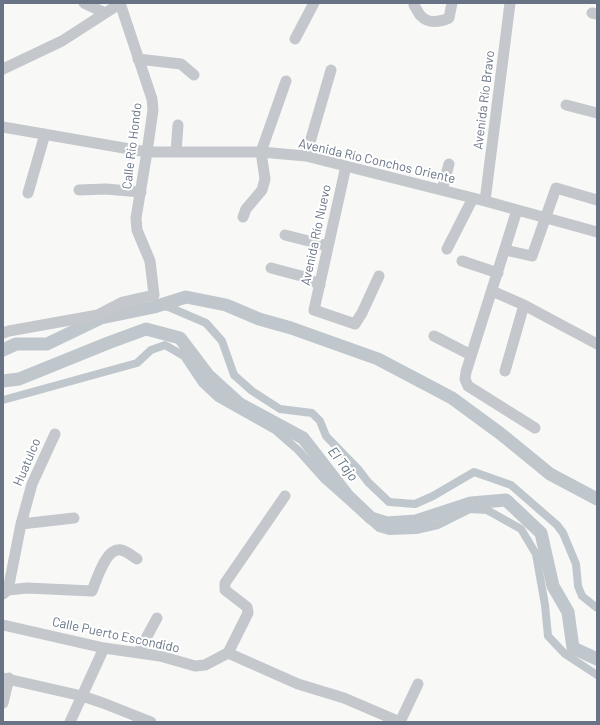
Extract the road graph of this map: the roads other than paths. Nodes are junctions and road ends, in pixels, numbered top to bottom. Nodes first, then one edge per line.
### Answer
1 (84, 3) edge
2 (121, 3) edge
3 (314, 3) edge
4 (452, 3) edge
5 (510, 3) edge
6 (414, 5) dead end
7 (105, 13) junction
8 (295, 39) dead end
9 (138, 59) junction
10 (3, 68) edge
11 (331, 70) dead end
12 (194, 75) dead end
13 (286, 81) dead end
14 (566, 105) dead end
15 (597, 113) edge
16 (178, 125) dead end
17 (3, 127) edge
18 (45, 134) junction
19 (147, 152) junction
20 (176, 152) junction
21 (261, 152) junction
22 (306, 156) junction
23 (449, 164) dead end
24 (346, 166) junction
25 (79, 190) dead end
26 (442, 190) junction
27 (141, 192) junction
28 (28, 193) dead end
29 (473, 198) junction
30 (597, 200) edge
31 (485, 201) junction
32 (517, 210) junction
33 (243, 217) dead end
34 (546, 218) junction
35 (597, 232) edge
36 (284, 235) dead end
37 (328, 246) junction
38 (447, 249) dead end
39 (505, 250) junction
40 (462, 261) dead end
41 (271, 268) dead end
42 (498, 273) junction
43 (379, 276) dead end
44 (320, 284) junction
45 (492, 291) junction
46 (524, 306) junction
47 (3, 333) edge
48 (434, 336) dead end
49 (597, 344) edge
50 (471, 355) junction
51 (505, 371) dead end
52 (535, 428) dead end
53 (55, 434) dead end
54 (285, 496) dead end
55 (74, 518) dead end
56 (21, 524) junction
57 (137, 559) dead end
58 (6, 592) edge
59 (157, 618) dead end
60 (3, 625) edge
61 (104, 648) junction
62 (138, 652) junction
63 (228, 652) junction
64 (6, 678) edge
65 (418, 684) dead end
66 (82, 696) junction
67 (3, 703) edge
68 (70, 722) edge
69 (151, 722) edge
70 (400, 722) edge

1 - 7 street
2 - 7 street
2 - 9 street, Calle Río Hondo
3 - 8 street
4 - 6 street
5 - 31 street, Avenida Río Bravo
7 - 10 street
9 - 12 street
9 - 19 street, Calle Río Hondo
11 - 22 street
13 - 21 street
14 - 15 street
16 - 20 street
17 - 18 street, Avenida Río Conchos Oriente
18 - 19 street, Avenida Río Conchos Oriente
18 - 28 street
19 - 20 street, Avenida Río Conchos Oriente
19 - 27 street, Calle Río Hondo
20 - 21 street, Avenida Río Conchos Oriente
21 - 22 street, Avenida Río Conchos Oriente
21 - 33 street
22 - 24 street, Avenida Río Conchos Oriente
23 - 26 street
24 - 26 street, Avenida Río Conchos Oriente
24 - 37 street, Avenida Río Nuevo
25 - 27 street
26 - 29 street, Avenida Río Conchos Oriente
27 - 47 street, Calle Río Hondo
29 - 31 street, Avenida Río Conchos Oriente
29 - 38 street
30 - 34 street
31 - 32 street, Avenida Río Conchos Oriente
32 - 34 street, Avenida Río Conchos Oriente
32 - 39 street
34 - 35 street, Avenida Río Conchos Oriente
34 - 39 street
36 - 37 street
37 - 44 street, Avenida Río Nuevo
39 - 42 street
40 - 42 street
41 - 44 street
42 - 45 street
43 - 44 street, Avenida Río Nuevo
45 - 46 street
45 - 50 street
46 - 49 street
46 - 51 street
48 - 50 street
50 - 52 street
53 - 56 street, Huatulco
54 - 63 street
55 - 56 street
56 - 58 street, Huatulco
57 - 58 street
59 - 62 street
60 - 61 street, Calle Puerto Escondido
61 - 62 street, Calle Puerto Escondido
61 - 66 street
62 - 63 street, Calle Puerto Escondido
63 - 70 street
64 - 66 street
64 - 67 street
65 - 70 street
66 - 68 street
66 - 69 street

